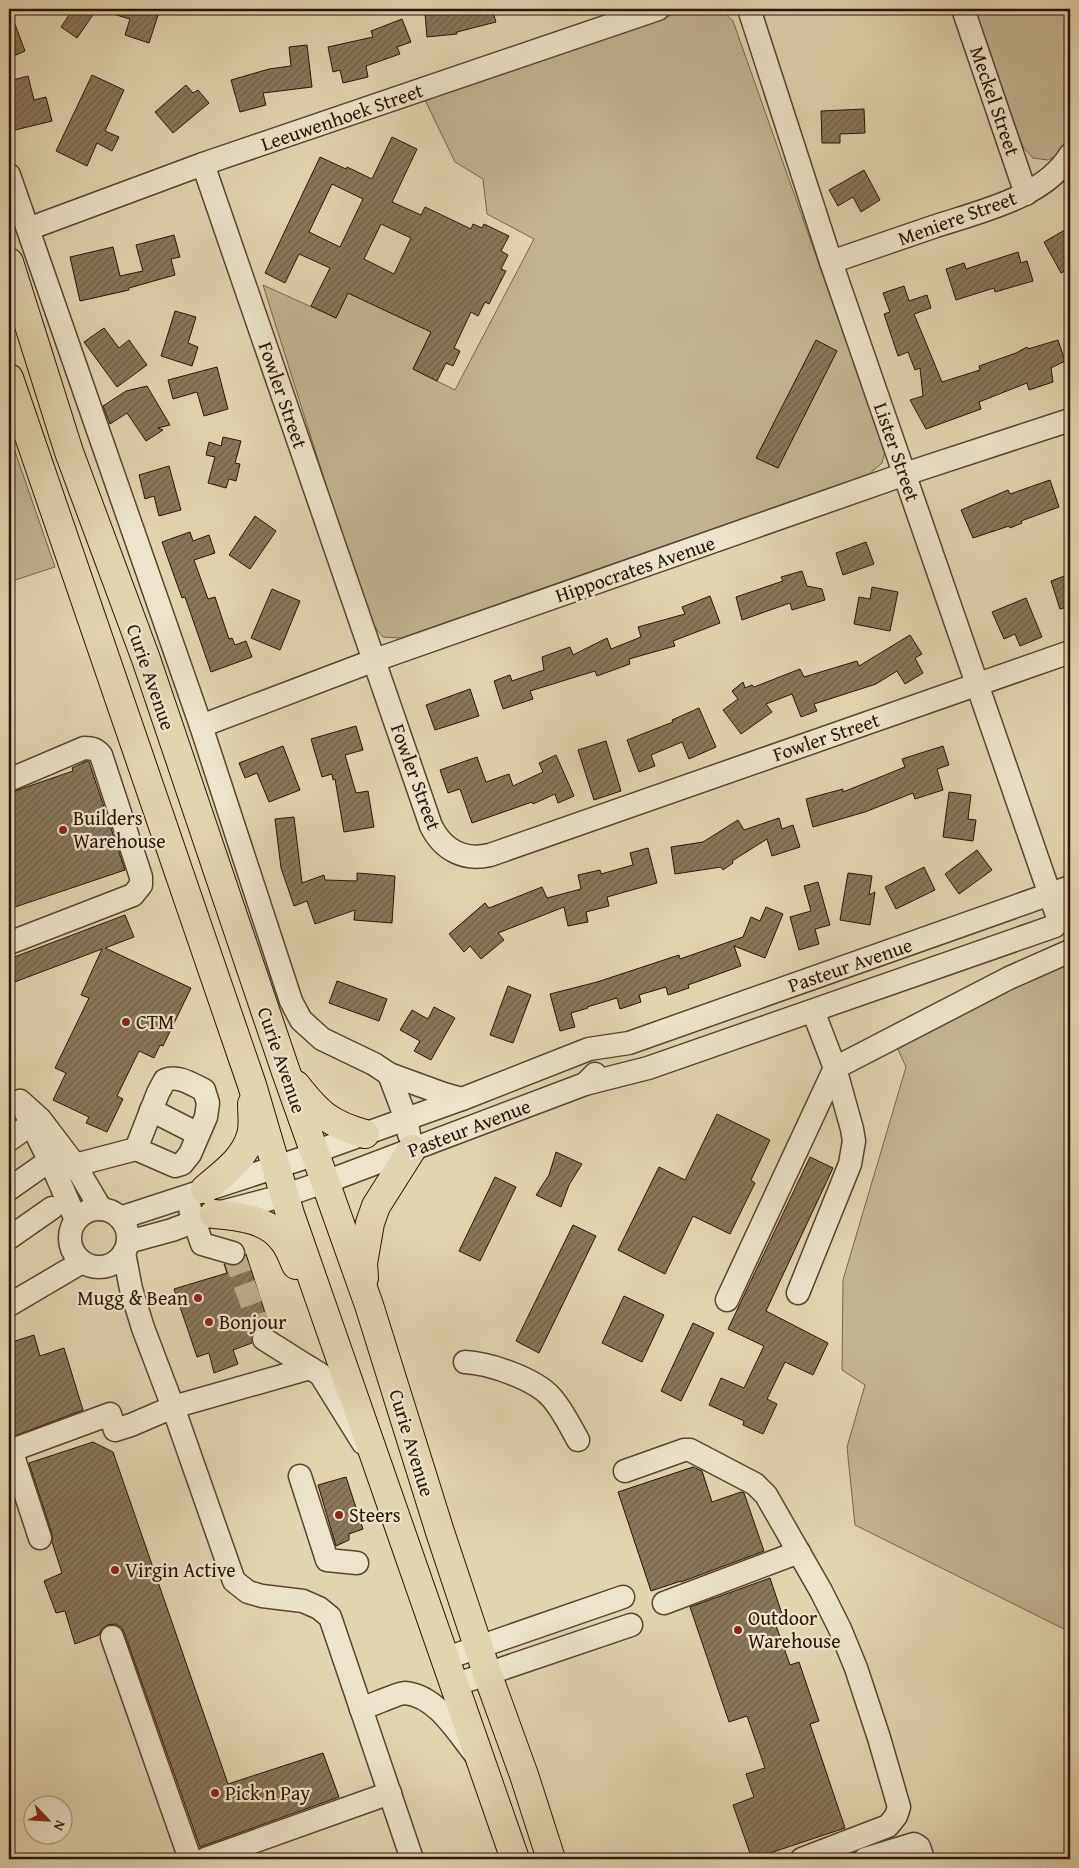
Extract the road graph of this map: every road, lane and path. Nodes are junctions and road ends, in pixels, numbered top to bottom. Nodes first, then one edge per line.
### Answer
1 (658, 9) edge
2 (749, 9) edge
3 (964, 9) edge
4 (1070, 155) edge
5 (203, 164) junction
6 (9, 175) edge
7 (1026, 194) junction
8 (28, 229) junction
9 (9, 262) edge
10 (831, 262) junction
11 (9, 378) edge
12 (1070, 420) edge
13 (905, 474) junction
14 (1070, 652) edge
15 (375, 660) junction
16 (978, 685) junction
17 (202, 726) junction
18 (9, 780) edge
19 (1060, 890) edge
20 (1063, 924) edge
21 (9, 943) edge
22 (1070, 951) edge
23 (813, 1011) junction
24 (629, 1043) junction
25 (835, 1068) junction
26 (286, 1072) junction
27 (389, 1074) junction
28 (584, 1084) junction
29 (252, 1085) junction
30 (12, 1091) edge
31 (462, 1098) junction
32 (151, 1110) junction
33 (406, 1119) junction
34 (31, 1124) junction
35 (198, 1134) junction
36 (365, 1134) junction
37 (9, 1140) edge
38 (136, 1149) junction
39 (412, 1149) junction
40 (316, 1154) junction
41 (277, 1166) junction
42 (60, 1167) junction
43 (325, 1181) junction
44 (9, 1189) edge
45 (195, 1193) junction
46 (286, 1195) junction
47 (52, 1208) dead end
48 (110, 1213) junction
49 (204, 1218) junction
50 (73, 1228) junction
51 (172, 1230) junction
52 (9, 1238) edge
53 (126, 1247) junction
54 (233, 1253) dead end
55 (90, 1265) junction
56 (43, 1284) junction
57 (130, 1284) junction
58 (798, 1293) dead end
59 (728, 1300) dead end
60 (9, 1305) edge
61 (370, 1306) junction
62 (336, 1347) junction
63 (465, 1362) dead end
64 (310, 1368) junction
65 (253, 1384) junction
66 (173, 1407) junction
67 (578, 1440) dead end
68 (378, 1467) junction
69 (624, 1470) dead end
70 (300, 1476) dead end
71 (40, 1538) dead end
72 (798, 1552) junction
73 (357, 1563) dead end
74 (623, 1597) dead end
75 (664, 1603) dead end
76 (631, 1625) dead end
77 (112, 1637) dead end
78 (478, 1647) junction
79 (444, 1659) junction
80 (487, 1673) junction
81 (454, 1685) junction
82 (361, 1709) junction
83 (482, 1762) junction
84 (390, 1792) junction
85 (190, 1859) edge
86 (205, 1859) edge
87 (412, 1859) edge
88 (515, 1859) edge
89 (551, 1859) edge
90 (802, 1859) edge
91 (865, 1859) edge
92 (923, 1859) edge

1 - 5 street, Leeuwenhoek Street
2 - 10 street, Lister Street
3 - 7 street, Meckel Street
4 - 7 street, Meniere Street
5 - 8 street, Leeuwenhoek Street
5 - 15 street, Fowler Street
6 - 8 street, Curie Avenue
7 - 10 street, Meniere Street
8 - 17 street, Curie Avenue
9 - 26 main road, Curie Avenue
10 - 13 street, Lister Street
11 - 29 main road, Curie Avenue
12 - 13 street, Hippocrates Avenue
13 - 15 street, Hippocrates Avenue
13 - 16 street, Lister Street
14 - 16 street, Fowler Street
15 - 16 street, Fowler Street
15 - 17 street, Hippocrates Avenue
16 - 19 street, Lister Street
17 - 27 street, Curie Avenue
18 - 21 street
19 - 20 street, Lister Street
19 - 24 street, Pasteur Avenue
20 - 23 street
22 - 25 street
23 - 25 street
23 - 28 street
24 - 28 street, Pasteur Avenue
24 - 31 street, Pasteur Avenue
25 - 58 street
25 - 59 street
26 - 36 main road
26 - 40 main road, Curie Avenue
27 - 31 street, Curie Avenue
27 - 33 street
28 - 39 street, Pasteur Avenue
29 - 41 main road, Curie Avenue
29 - 45 main road
30 - 34 street
30 - 42 street
31 - 33 street, Pasteur Avenue
32 - 35 street
32 - 35 street
32 - 38 street
33 - 36 street, Pasteur Avenue
33 - 39 street
34 - 37 street
34 - 42 street
35 - 38 street
36 - 40 street, Pasteur Avenue
38 - 42 street
39 - 43 street, Pasteur Avenue
39 - 61 main road
40 - 41 street, Pasteur Avenue
40 - 43 main road, Curie Avenue
41 - 45 street, Pasteur Avenue
41 - 46 main road, Curie Avenue
42 - 44 street
42 - 48 street
42 - 50 street
43 - 46 street, Pasteur Avenue
43 - 61 main road, Curie Avenue
45 - 48 street, Pasteur Avenue
45 - 49 street
46 - 49 street, Pasteur Avenue
46 - 62 main road, Curie Avenue
47 - 52 street
48 - 50 street
48 - 53 street
49 - 51 street, Pasteur Avenue
49 - 54 street
49 - 62 main road
50 - 55 street
50 - 56 street
51 - 53 street
51 - 57 street
53 - 55 street
53 - 57 street
55 - 56 street
55 - 57 street
56 - 60 street
57 - 66 street
61 - 78 main road, Curie Avenue
62 - 68 main road, Curie Avenue
63 - 67 street
64 - 65 street
64 - 65 street
64 - 68 street
65 - 66 street
66 - 71 street
66 - 82 street
68 - 79 main road, Curie Avenue
69 - 72 street
70 - 73 street
72 - 75 street
72 - 90 street
74 - 78 street
76 - 80 street
77 - 85 street
78 - 79 street
78 - 80 main road, Curie Avenue
79 - 81 main road, Curie Avenue
80 - 81 street
80 - 89 main road, Curie Avenue
81 - 83 main road, Curie Avenue
82 - 83 street
82 - 84 street
83 - 88 main road, Curie Avenue
84 - 86 street
84 - 87 street
91 - 92 street

